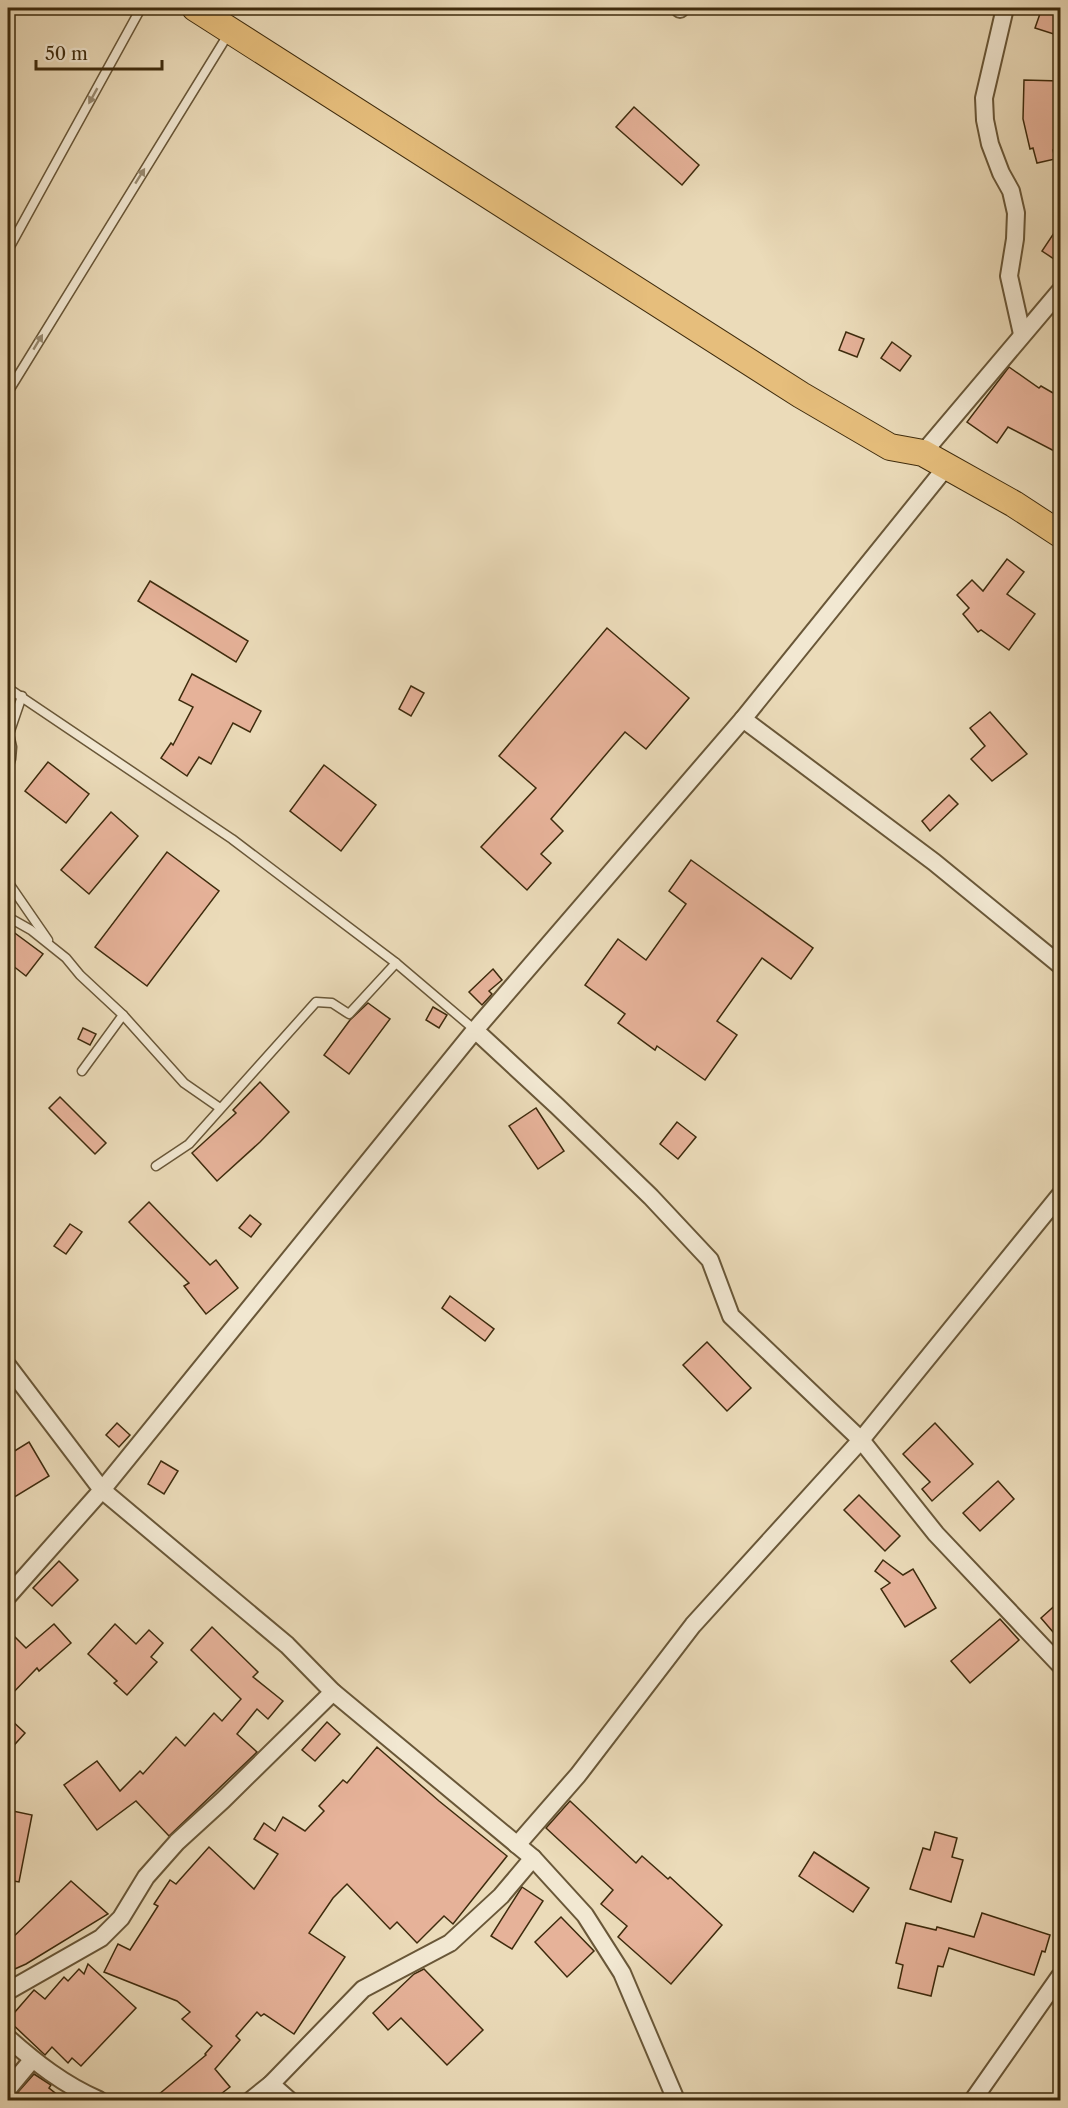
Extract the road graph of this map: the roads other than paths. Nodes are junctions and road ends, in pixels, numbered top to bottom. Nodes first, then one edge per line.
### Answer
1 (141, 8) edge
2 (195, 8) edge
3 (1005, 8) edge
4 (231, 29) junction
5 (8, 250) edge
6 (1060, 291) edge
7 (1022, 334) junction
8 (8, 392) edge
9 (923, 453) junction
10 (947, 466) junction
11 (1060, 534) edge
12 (8, 688) edge
13 (22, 696) junction
14 (743, 719) junction
15 (8, 769) edge
16 (8, 882) edge
17 (8, 917) edge
18 (52, 945) junction
19 (396, 963) junction
20 (1060, 965) edge
21 (123, 1015) junction
22 (475, 1030) junction
23 (82, 1071) dead end
24 (220, 1108) junction
25 (156, 1166) dead end
26 (1060, 1195) edge
27 (8, 1366) edge
28 (861, 1440) junction
29 (102, 1490) junction
30 (8, 1596) edge
31 (1060, 1665) edge
32 (333, 1692) junction
33 (518, 1845) junction
34 (533, 1858) junction
35 (1060, 1976) edge
36 (8, 1991) edge
37 (8, 2038) edge
38 (32, 2060) junction
39 (271, 2084) junction
40 (8, 2089) edge
41 (99, 2100) edge
42 (250, 2100) edge
43 (289, 2100) edge
44 (676, 2100) edge
45 (973, 2100) edge

1 -> 5 lane
2 - 4 main road
3 - 7 street
8 -> 4 lane
4 - 9 main road
6 - 7 street
7 - 9 street
9 - 10 main road
10 - 11 main road
10 - 14 street
12 - 13 lane
13 - 15 lane
13 - 19 lane
14 - 20 street
14 - 22 street
16 - 18 lane
17 - 18 lane
18 - 21 lane
19 - 22 lane
19 - 24 lane
21 - 23 lane
21 - 24 lane
22 - 28 street
22 - 29 street
24 - 25 lane
26 - 28 street
27 - 29 street
28 - 31 street
28 - 33 street
29 - 30 street
29 - 32 street
32 - 33 street
32 - 36 street
33 - 34 street
34 - 39 street
34 - 44 street
35 - 45 street
37 - 38 street
38 - 40 street
38 - 41 street
39 - 42 street
39 - 43 street

